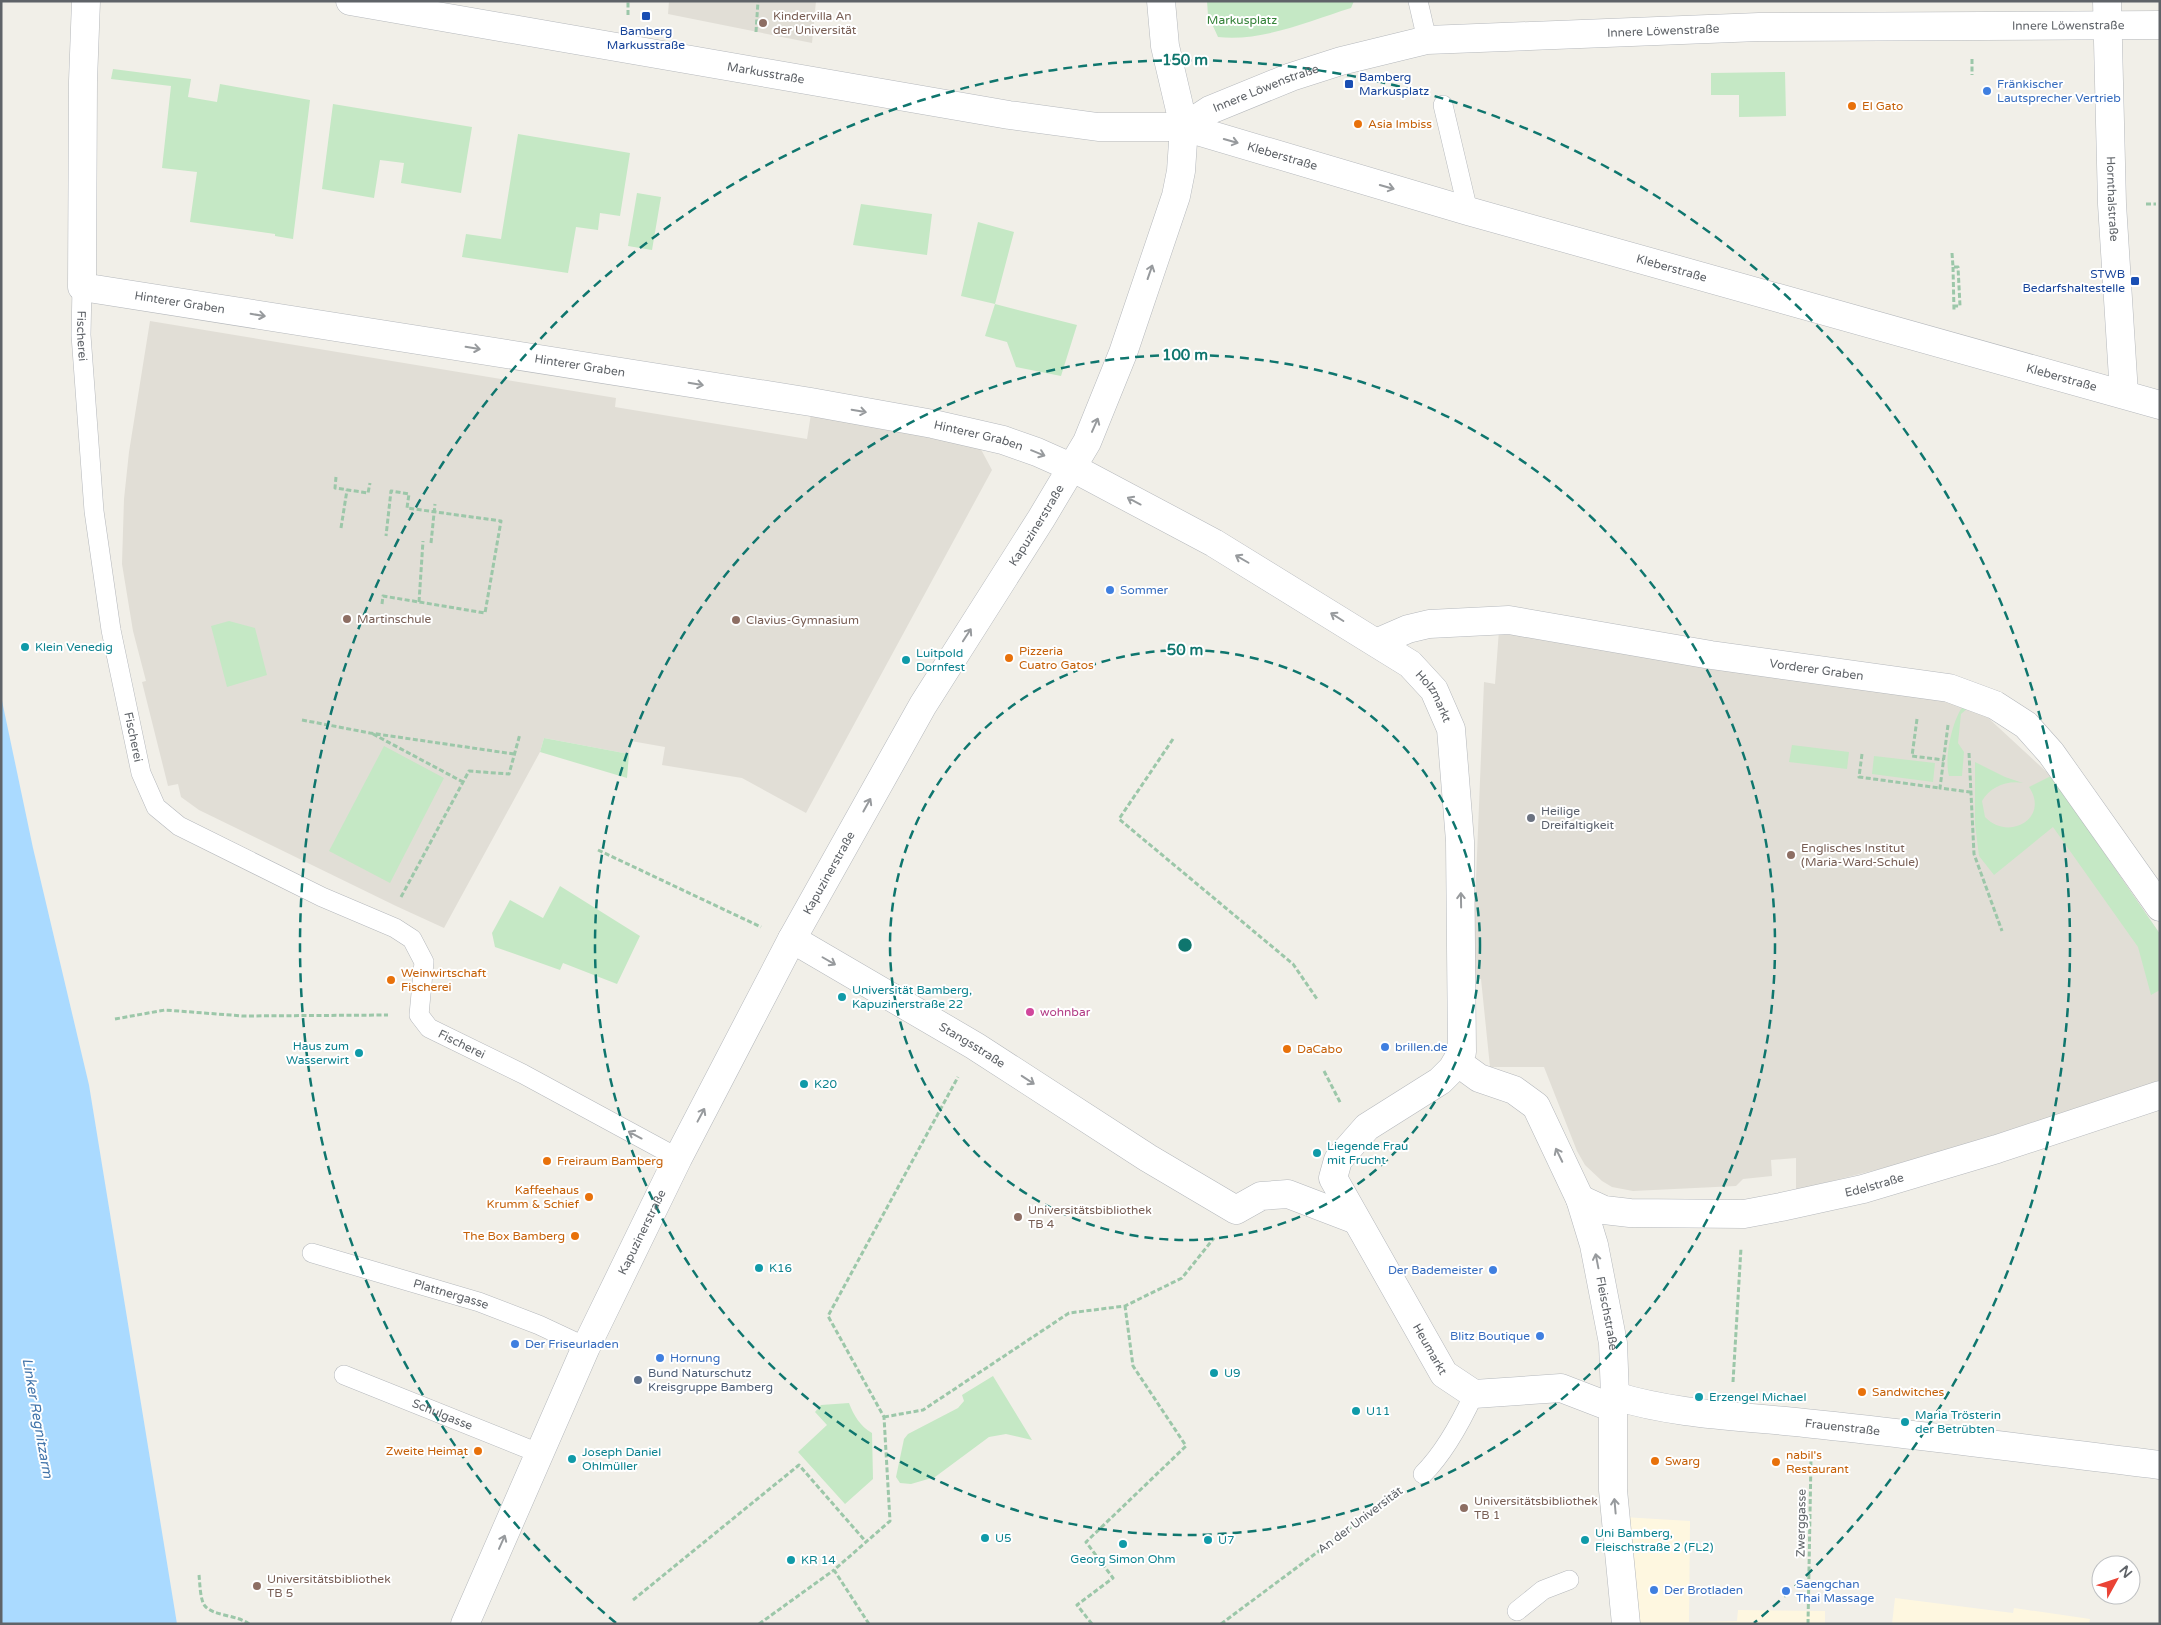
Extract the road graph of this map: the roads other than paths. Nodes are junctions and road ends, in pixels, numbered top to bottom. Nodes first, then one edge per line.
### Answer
1 (86, 1) edge
2 (350, 1) edge
3 (1161, 1) edge
4 (1418, 1) edge
5 (2107, 13) edge
6 (2160, 25) edge
7 (1427, 40) junction
8 (1444, 104) dead end
9 (1184, 127) junction
10 (1468, 211) junction
11 (82, 287) junction
12 (2124, 394) junction
13 (2160, 404) edge
14 (1073, 468) junction
15 (1378, 642) junction
16 (2160, 907) edge
17 (792, 939) junction
18 (1457, 1062) junction
19 (2160, 1095) edge
20 (1411, 1098) joint
21 (678, 1158) junction
22 (1580, 1199) junction
23 (1356, 1220) junction
24 (312, 1253) dead end
25 (586, 1347) junction
26 (344, 1376) dead end
27 (1474, 1394) junction
28 (1614, 1402) junction
29 (541, 1454) junction
30 (2160, 1465) edge
31 (1423, 1474) road end
32 (1569, 1580) dead end
33 (1517, 1611) dead end
34 (465, 1623) edge
35 (1626, 1624) edge

1 - 11 street, Fischerei
2 - 9 street, Markusstraße
3 - 9 street
4 - 7 lane
5 - 6 street, Innere Löwenstraße
5 - 7 street, Innere Löwenstraße
5 - 12 street, Hornthalstraße
7 - 9 street, Innere Löwenstraße
8 - 10 lane
9 -> 10 street, Kleberstraße
14 -> 9 street, Kapuzinerstraße
10 - 12 street, Kleberstraße
11 -> 14 street, Hinterer Graben
21 -> 11 lane, Fischerei
12 - 13 street, Kleberstraße
15 -> 14 street, Holzmarkt
17 -> 14 street, Kapuzinerstraße
15 - 16 street, Vorderer Graben
18 -> 15 street, Holzmarkt
21 -> 17 street, Kapuzinerstraße
17 -> 23 street, Stangsstraße
18 - 20 street, Holzmarkt
22 -> 18 street, Fleischstraße
19 - 22 street, Edelstraße
20 - 23 street, Heumarkt
21 - 25 street, Kapuzinerstraße
28 -> 22 street, Fleischstraße
23 - 27 street, Heumarkt
24 - 25 lane, Plattnergasse
25 - 29 street, Kapuzinerstraße
26 - 29 lane, Schulgasse
27 - 28 street
27 - 31 lane
28 - 30 street, Frauenstraße
35 -> 28 street, Fleischstraße
34 -> 29 street, Kapuzinerstraße
32 - 33 lane

